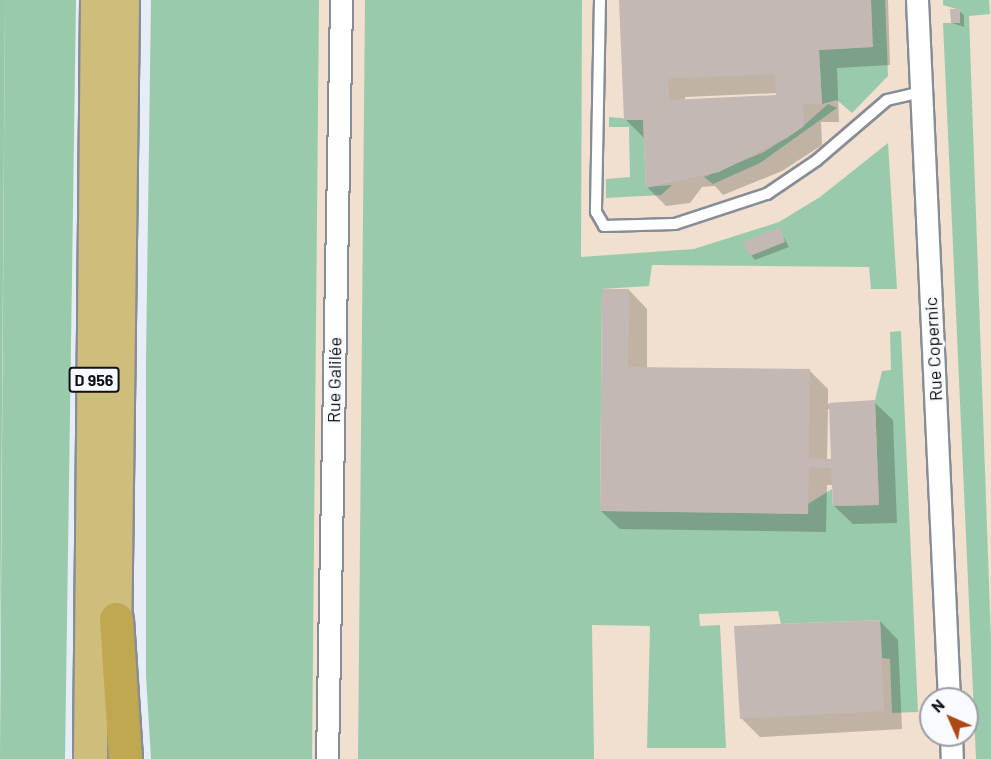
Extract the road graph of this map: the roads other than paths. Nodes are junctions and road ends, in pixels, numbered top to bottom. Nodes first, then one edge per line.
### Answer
1 (97, 0) edge
2 (122, 0) edge
3 (341, 0) edge
4 (600, 0) edge
5 (917, 0) edge
6 (921, 92) junction
7 (116, 619) junction
8 (948, 687) edge
9 (90, 759) edge
10 (111, 759) edge
11 (125, 759) edge
12 (327, 759) edge

1 - 9 main road, D 956
2 - 7 main road, D 956
3 - 12 street, Rue Galilée
4 - 6 lane
5 - 6 street, Rue Copernic
6 - 8 street, Rue Copernic
7 - 10 main road, D 956
7 - 11 highway, D 956

